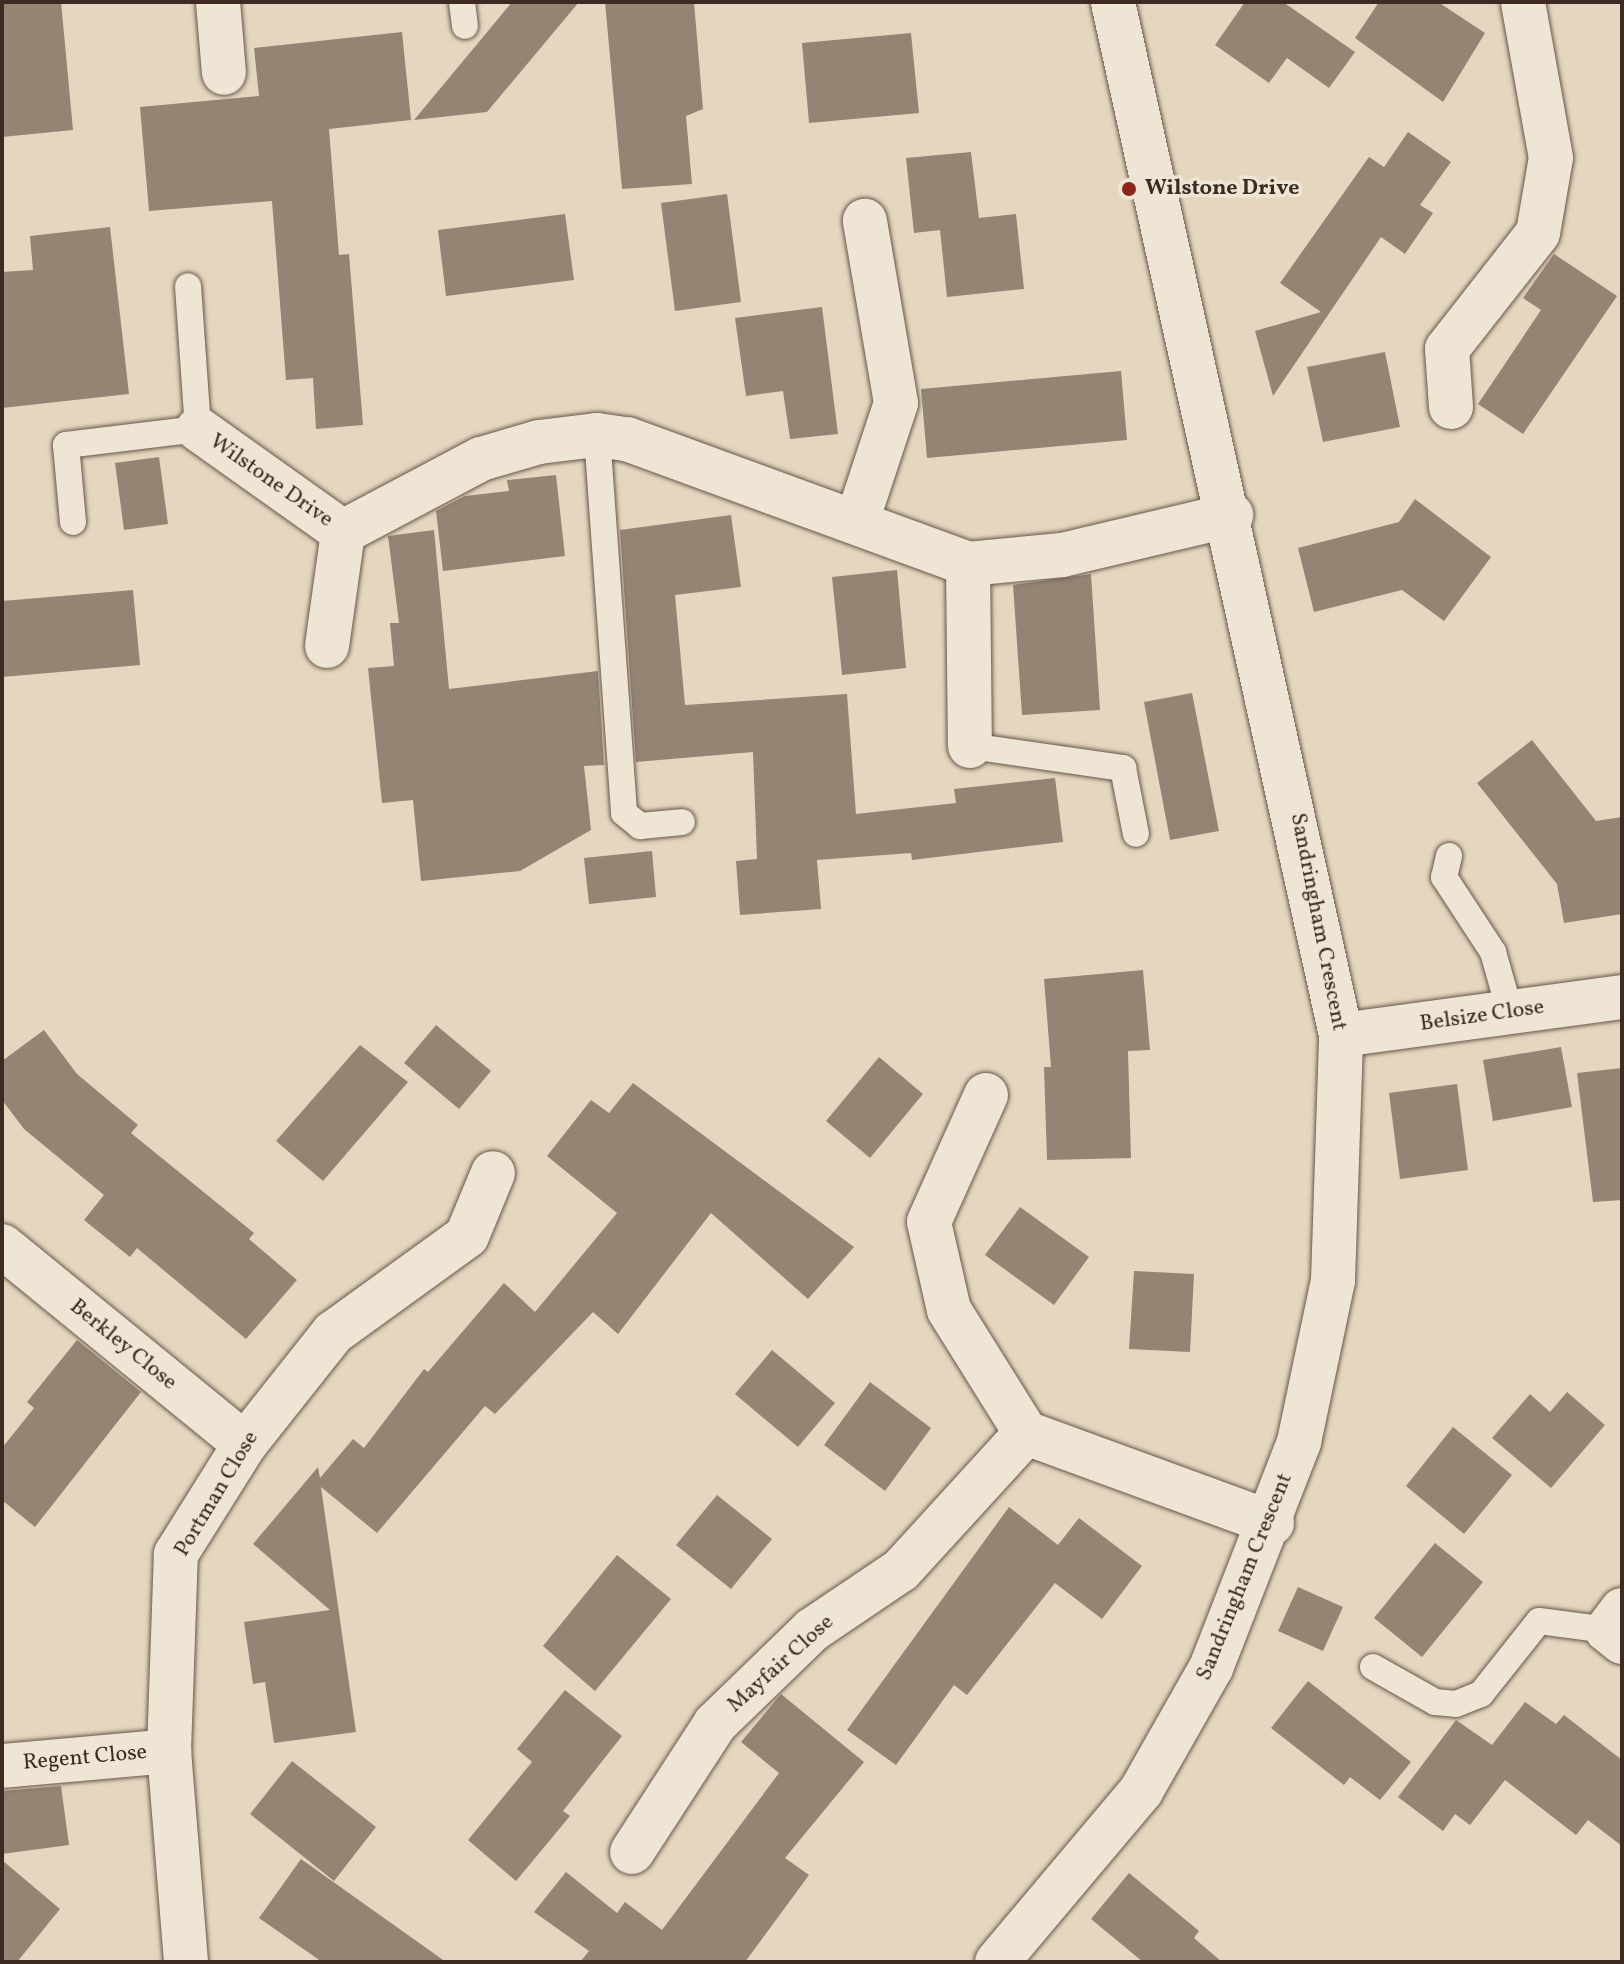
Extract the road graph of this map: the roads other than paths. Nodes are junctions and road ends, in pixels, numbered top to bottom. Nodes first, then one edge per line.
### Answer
1 (218, 2) edge
2 (1523, 2) edge
3 (1122, 4) edge
4 (224, 73) dead end
5 (865, 221) dead end
6 (188, 286) dead end
7 (1451, 407) dead end
8 (198, 429) junction
9 (597, 435) junction
10 (1231, 515) junction
11 (857, 521) junction
12 (73, 522) dead end
13 (343, 532) junction
14 (968, 564) junction
15 (327, 646) dead end
16 (970, 746) joint
17 (682, 822) dead end
18 (1136, 834) dead end
19 (1449, 856) dead end
20 (1622, 997) edge
21 (1510, 1012) junction
22 (1341, 1035) junction
23 (986, 1095) dead end
24 (493, 1173) dead end
25 (2, 1246) edge
26 (1026, 1433) junction
27 (245, 1444) junction
28 (1272, 1523) junction
29 (1617, 1627) edge
30 (1373, 1667) dead end
31 (169, 1751) junction
32 (2, 1766) edge
33 (632, 1852) dead end
34 (186, 1962) edge
35 (997, 1962) edge

1 - 4 street
2 - 7 street
3 - 10 street, Sandringham Crescent
5 - 11 street
6 - 8 lane
8 - 12 lane
8 - 13 street, Wilstone Drive
9 - 11 street, Wilstone Drive
9 - 13 street, Wilstone Drive
9 - 17 lane
10 - 14 street, Wilstone Drive
10 - 22 street, Sandringham Crescent
11 - 14 street, Wilstone Drive
13 - 15 street, Wilstone Drive
14 - 16 street
16 - 18 lane
19 - 21 lane
20 - 21 street, Belsize Close
21 - 22 street, Belsize Close
22 - 28 street, Sandringham Crescent
23 - 26 street
24 - 27 street, Portman Close
25 - 27 street, Berkley Close
26 - 28 street
26 - 33 street, Mayfair Close
27 - 31 street, Portman Close
28 - 35 street, Sandringham Crescent
29 - 30 lane
31 - 32 street, Regent Close
31 - 34 street, Portman Close

